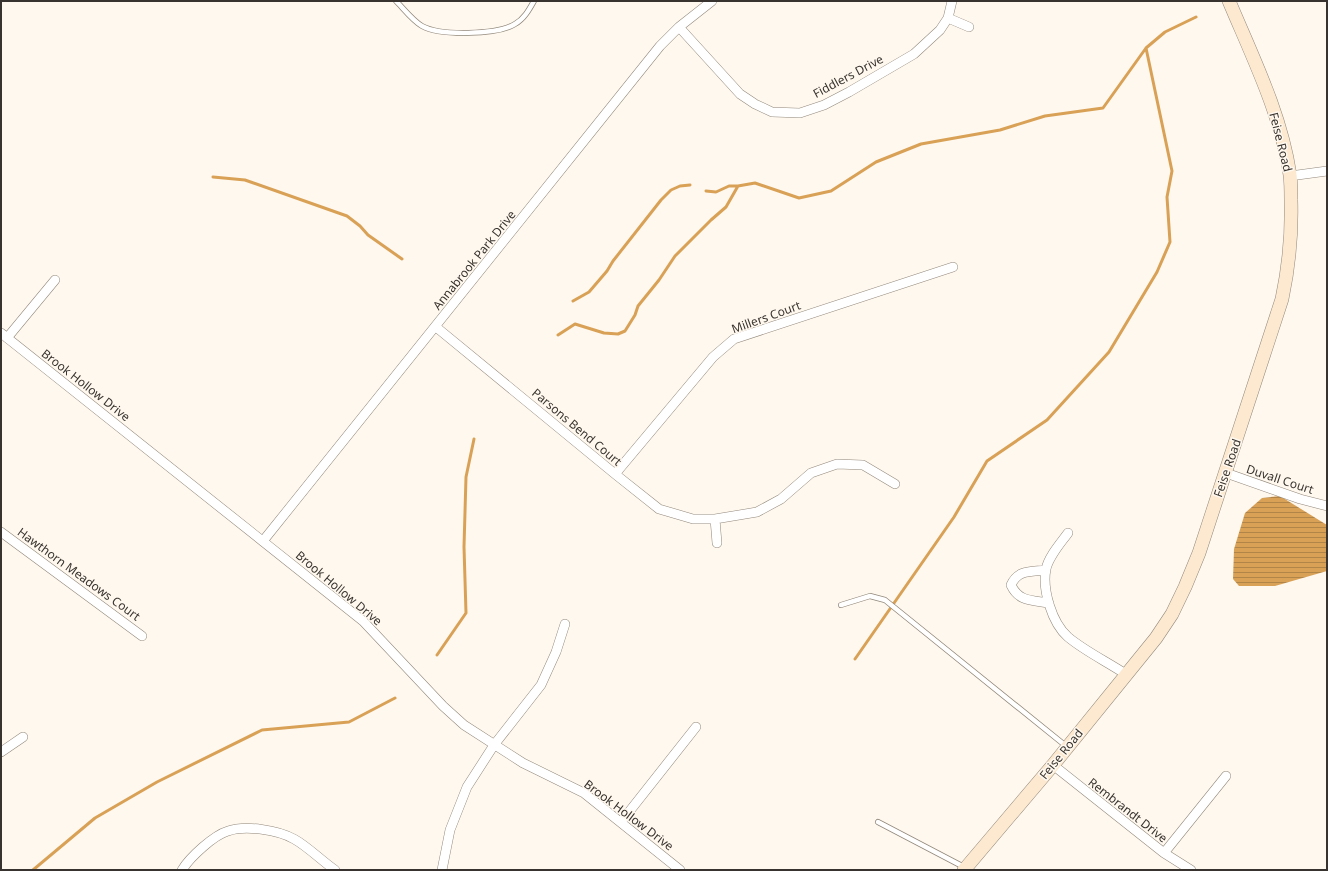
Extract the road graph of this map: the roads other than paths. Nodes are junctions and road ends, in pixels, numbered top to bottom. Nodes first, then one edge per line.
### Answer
1 (396, 1) edge
2 (534, 1) edge
3 (712, 1) edge
4 (952, 1) edge
5 (1229, 1) edge
6 (948, 18) junction
7 (680, 27) junction
8 (969, 27) dead end
9 (1327, 171) edge
10 (1290, 176) junction
11 (953, 266) dead end
12 (55, 280) dead end
13 (436, 327) junction
14 (4, 336) edge
15 (1226, 473) junction
16 (615, 474) junction
17 (895, 484) dead end
18 (1327, 506) edge
19 (715, 520) junction
20 (1, 532) edge
21 (1068, 533) dead end
22 (264, 541) junction
23 (717, 543) dead end
24 (1046, 570) junction
25 (1049, 603) junction
26 (841, 605) dead end
27 (565, 624) dead end
28 (142, 636) dead end
29 (1127, 675) junction
30 (696, 727) dead end
31 (23, 737) dead end
32 (494, 745) junction
33 (1067, 747) junction
34 (1, 752) edge
35 (1052, 765) junction
36 (1226, 776) dead end
37 (621, 822) junction
38 (878, 822) dead end
39 (1164, 854) junction
40 (965, 869) edge
41 (182, 870) edge
42 (335, 870) edge
43 (442, 870) edge
44 (680, 870) edge
45 (1191, 870) edge

1 - 2 lane
3 - 7 street, Annabrook Park Drive
4 - 6 street, Fiddlers Drive
5 - 10 main road, Feise Road
6 - 7 street, Fiddlers Drive
6 - 8 street
7 - 13 street, Annabrook Park Drive
9 - 10 street
10 - 15 main road, Feise Road
11 - 16 street, Millers Court
12 - 14 street
13 - 16 street, Parsons Bend Court
13 - 22 street, Annabrook Park Drive
14 - 22 street, Brook Hollow Drive
15 - 18 street, Duvall Court
15 - 29 main road, Feise Road
16 - 19 street, Parsons Bend Court
17 - 19 street, Parsons Bend Court
19 - 23 street
20 - 28 street, Hawthorn Meadows Court
21 - 24 street
22 - 32 street, Brook Hollow Drive
24 - 25 street
24 - 25 street
25 - 29 street
26 - 33 lane
27 - 32 street
29 - 33 main road, Feise Road
30 - 37 street
31 - 34 street
32 - 37 street, Brook Hollow Drive
32 - 43 street
33 - 35 main road, Feise Road
35 - 39 street, Rembrandt Drive
35 - 40 main road, Feise Road
36 - 39 street
37 - 44 street, Brook Hollow Drive
38 - 40 lane
39 - 45 street, Rembrandt Drive
41 - 42 street

